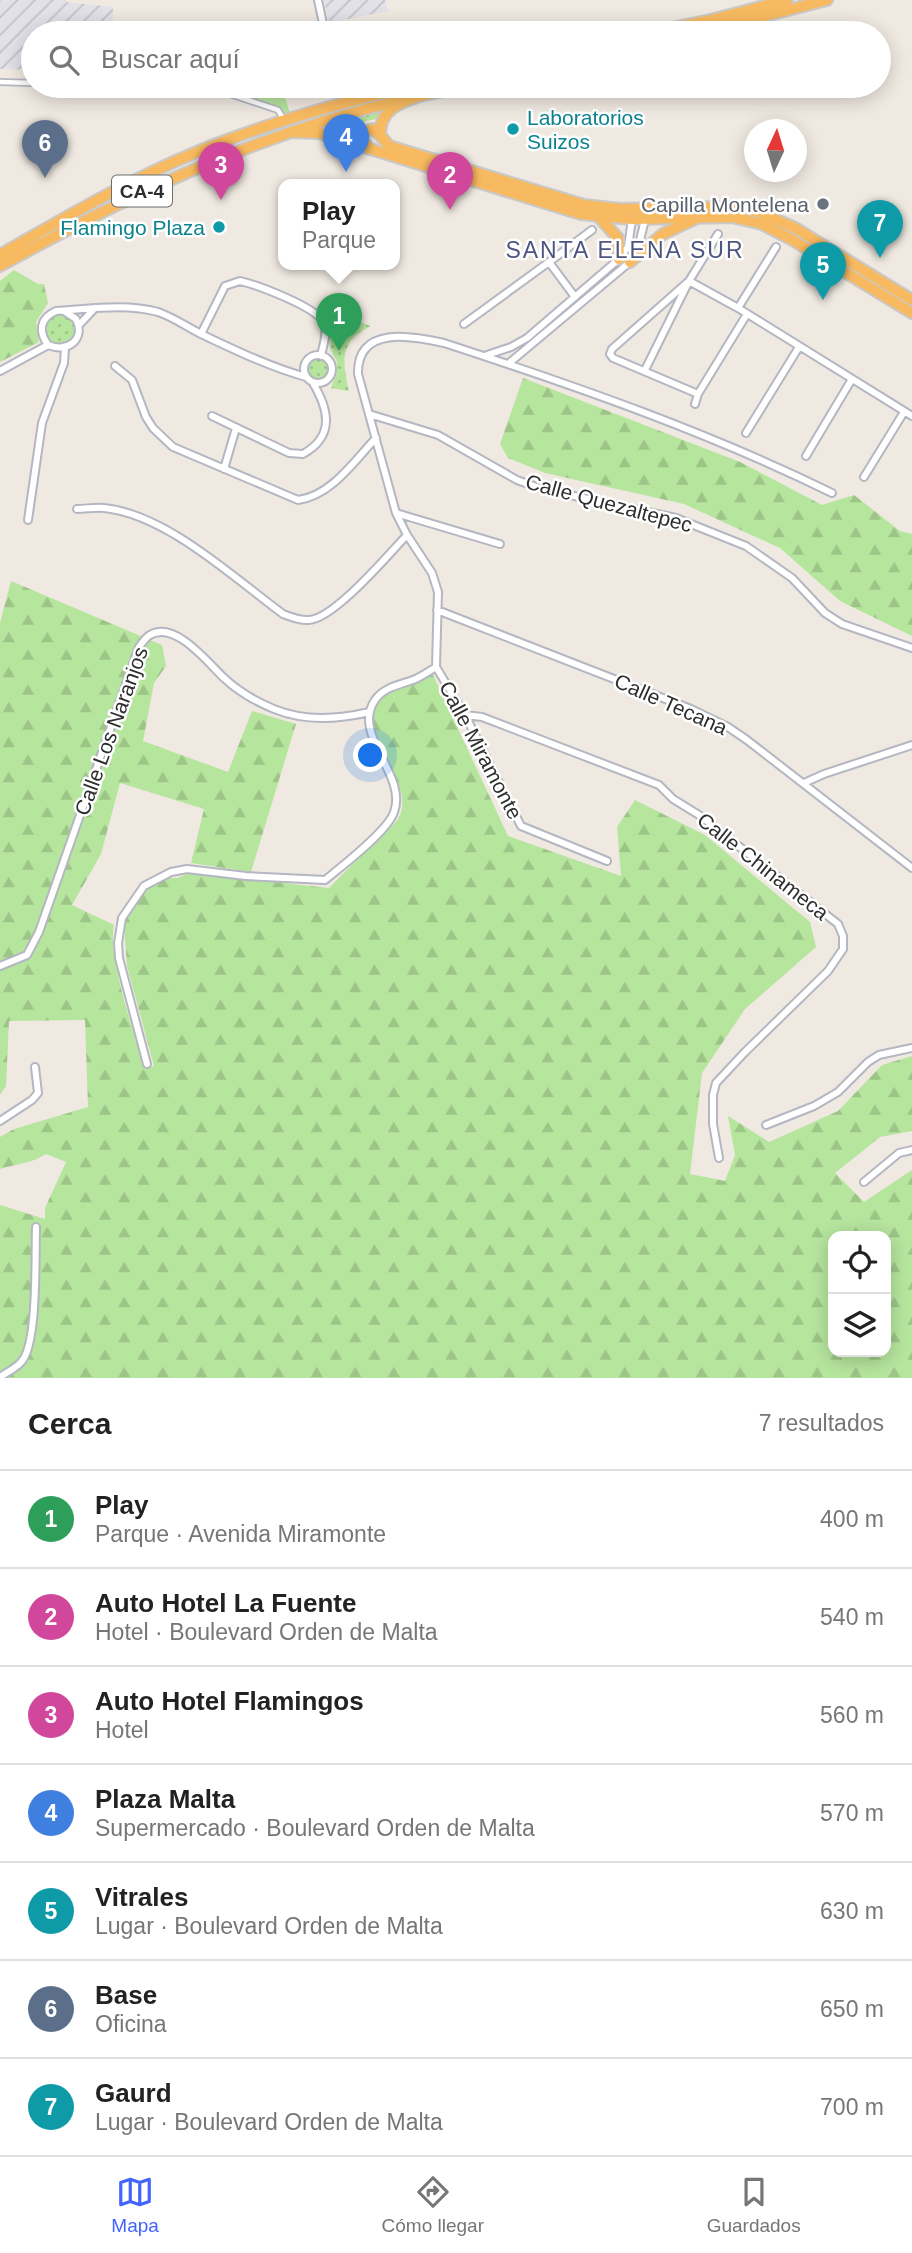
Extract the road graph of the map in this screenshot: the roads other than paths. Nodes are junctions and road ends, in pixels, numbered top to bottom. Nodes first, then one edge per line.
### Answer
1 (318, 0) edge
2 (787, 0) edge
3 (827, 0) edge
4 (322, 21) edge
5 (698, 21) edge
6 (745, 21) edge
7 (0, 82) edge
8 (21, 83) edge
9 (242, 98) edge
10 (344, 98) edge
11 (362, 98) edge
12 (410, 98) edge
13 (416, 98) edge
14 (345, 102) junction
15 (285, 121) junction
16 (291, 132) junction
17 (380, 135) junction
18 (373, 150) junction
19 (598, 216) junction
20 (702, 216) junction
21 (632, 219) junction
22 (645, 219) junction
23 (592, 230) dead end
24 (718, 234) dead end
25 (776, 247) dead end
26 (0, 255) edge
27 (624, 260) junction
28 (549, 262) junction
29 (0, 266) edge
30 (690, 281) junction
31 (575, 297) junction
32 (912, 300) edge
33 (96, 307) junction
34 (738, 308) junction
35 (64, 311) junction
36 (912, 313) edge
37 (747, 314) junction
38 (464, 324) dead end
39 (79, 326) junction
40 (201, 334) junction
41 (46, 343) junction
42 (799, 347) junction
43 (62, 349) junction
44 (321, 356) junction
45 (483, 356) junction
46 (307, 361) junction
47 (508, 364) junction
48 (116, 366) dead end
49 (645, 370) junction
50 (0, 372) edge
51 (289, 372) junction
52 (306, 377) junction
53 (330, 378) junction
54 (852, 379) junction
55 (313, 383) junction
56 (698, 394) junction
57 (320, 396) junction
58 (695, 404) dead end
59 (904, 411) junction
60 (369, 414) junction
61 (212, 416) dead end
62 (912, 416) edge
63 (236, 428) junction
64 (746, 433) dead end
65 (376, 438) junction
66 (806, 456) dead end
67 (224, 469) junction
68 (864, 477) dead end
69 (832, 493) dead end
70 (77, 509) dead end
71 (396, 513) junction
72 (28, 520) dead end
73 (407, 535) junction
74 (500, 544) dead end
75 (438, 610) junction
76 (912, 648) edge
77 (436, 667) junction
78 (370, 712) junction
79 (465, 715) junction
80 (912, 745) edge
81 (804, 783) junction
82 (607, 861) dead end
83 (912, 868) edge
84 (0, 966) edge
85 (912, 1048) edge
86 (147, 1064) dead end
87 (35, 1067) dead end
88 (0, 1121) edge
89 (766, 1125) dead end
90 (912, 1150) edge
91 (719, 1158) dead end
92 (864, 1182) dead end
93 (36, 1227) dead end
94 (0, 1377) edge

1 - 4 street
2 - 5 highway
3 - 6 highway
7 - 8 street
9 - 15 street
10 - 14 street
11 - 14 highway, CA-4
12 - 16 highway, CA-4
13 - 17 highway
14 - 15 highway, CA-4
15 - 26 highway, CA-4
16 - 18 highway
16 - 29 highway, CA-4
17 - 18 highway
17 - 32 highway
18 - 19 highway
19 - 21 highway
19 - 27 highway
20 - 22 highway
20 - 27 highway
20 - 36 highway
21 - 22 highway
21 - 27 street
22 - 27 street
23 - 28 street
24 - 30 street
25 - 34 street
27 - 31 street
27 - 47 street
28 - 31 street
28 - 38 street
30 - 34 street
30 - 49 street
30 - 49 street
31 - 45 street
33 - 35 street
33 - 39 street
33 - 40 street
34 - 37 street
35 - 39 street
35 - 41 street
37 - 42 street
37 - 56 street
39 - 43 street
40 - 44 street
40 - 51 street
41 - 43 street
41 - 50 street
42 - 54 street
42 - 64 street
43 - 72 street
44 - 46 street
44 - 53 street
45 - 47 street
45 - 60 street
46 - 51 street
46 - 52 street
47 - 69 street
48 - 67 street
49 - 56 street
51 - 52 street
52 - 55 street
53 - 55 street
53 - 57 street
54 - 59 street
54 - 66 street
55 - 57 street
56 - 58 street
57 - 63 street
59 - 62 street
59 - 68 street
60 - 65 street
60 - 76 street, Calle Quezaltepec
61 - 63 street
63 - 67 street
65 - 67 street
65 - 71 street
70 - 73 street
71 - 73 street
71 - 74 street
73 - 75 street
75 - 77 street
75 - 81 street, Calle Tecana
77 - 78 street
77 - 79 street, Calle Miramonte
78 - 84 street, Calle Los Naranjos
78 - 86 street
79 - 82 street, Calle Miramonte
79 - 91 street, Calle Chinameca
80 - 81 street
81 - 83 street, Calle Tecana
85 - 89 street
87 - 88 street
90 - 92 street
93 - 94 street

